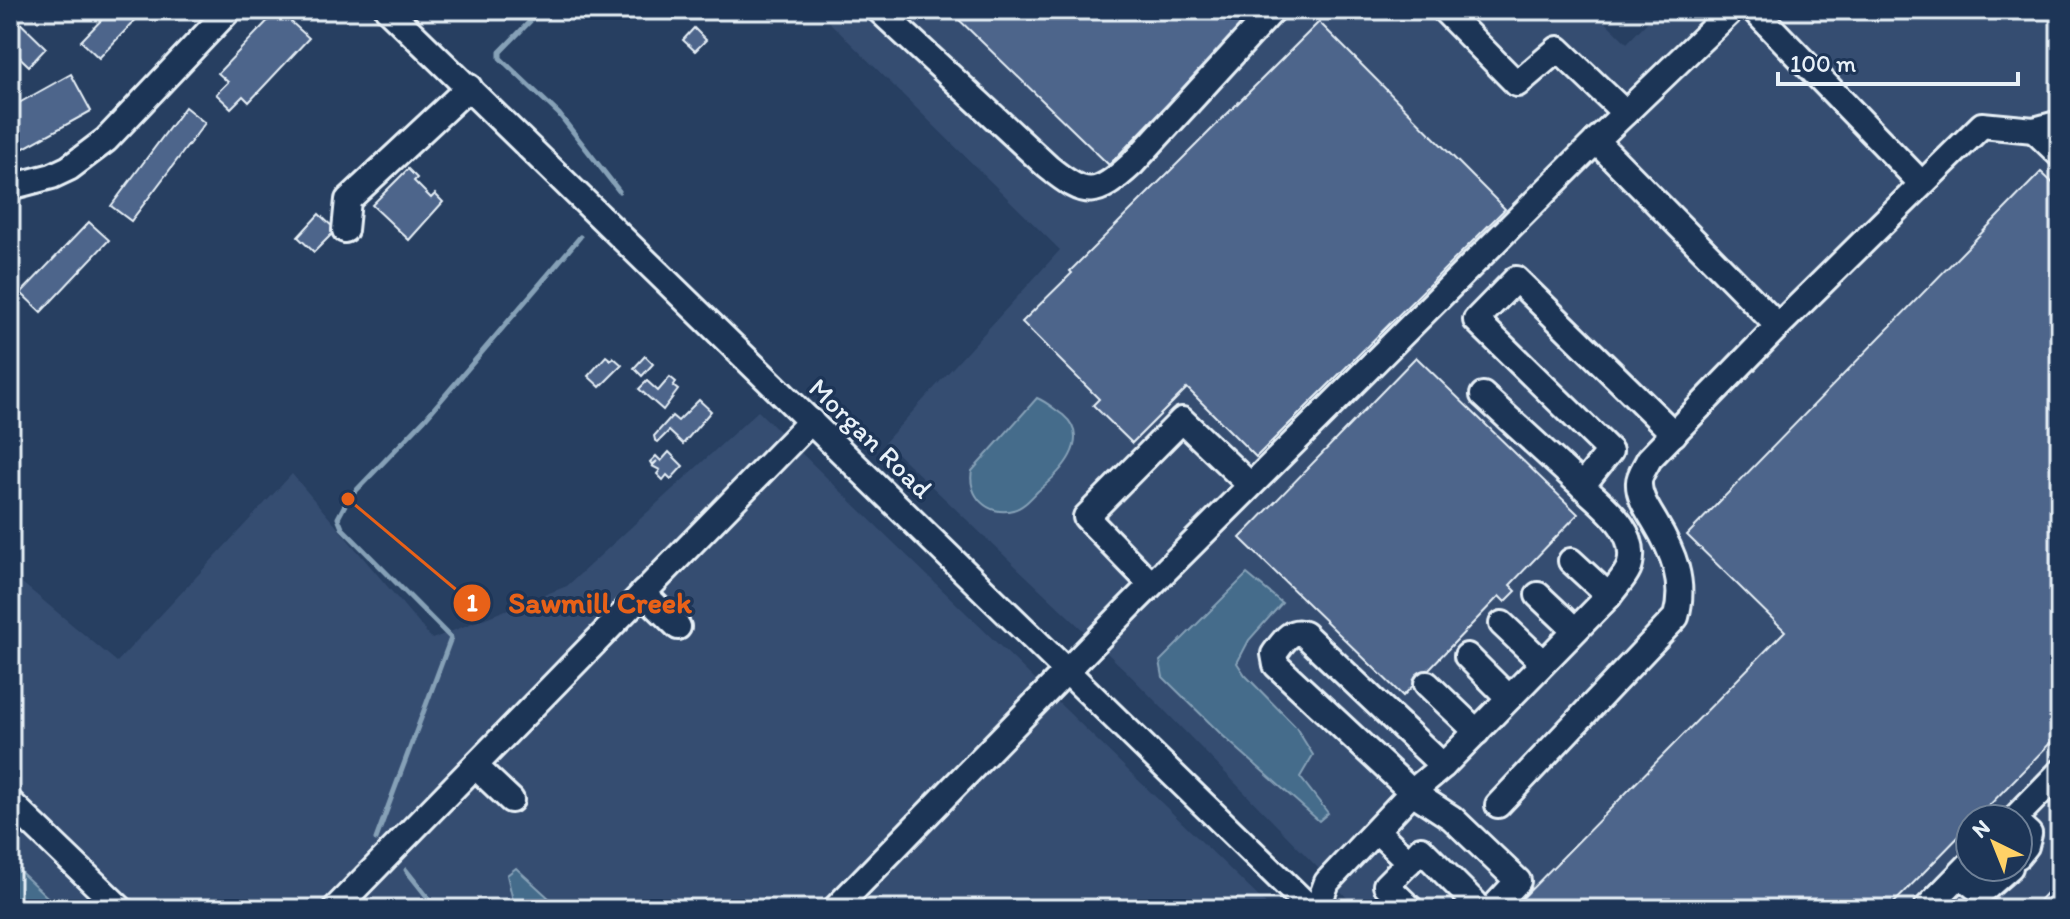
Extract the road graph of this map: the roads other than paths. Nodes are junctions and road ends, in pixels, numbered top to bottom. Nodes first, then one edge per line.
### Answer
1 (229, 10) edge
2 (388, 10) edge
3 (879, 10) edge
4 (1273, 10) edge
5 (1444, 10) edge
6 (1732, 10) edge
7 (1754, 10) edge
8 (469, 87) junction
9 (1625, 113) junction
10 (2060, 123) edge
11 (2034, 130) junction
12 (1596, 141) junction
13 (2060, 155) edge
14 (1921, 183) junction
15 (10, 187) edge
16 (345, 230) dead end
17 (1778, 326) junction
18 (1483, 395) dead end
19 (811, 421) junction
20 (1674, 434) junction
21 (1250, 485) junction
22 (1582, 486) junction
23 (1571, 561) dead end
24 (1151, 584) junction
25 (643, 593) junction
26 (1538, 595) dead end
27 (1609, 596) junction
28 (1502, 624) dead end
29 (678, 627) dead end
30 (1575, 630) junction
31 (1467, 656) dead end
32 (1543, 663) junction
33 (1068, 672) junction
34 (1427, 684) dead end
35 (1509, 698) junction
36 (1477, 732) junction
37 (475, 766) junction
38 (1443, 766) junction
39 (2060, 772) edge
40 (1412, 792) junction
41 (511, 800) dead end
42 (10, 802) edge
43 (2030, 803) edge
44 (1498, 805) dead end
45 (1452, 818) junction
46 (1377, 831) junction
47 (1415, 855) junction
48 (1954, 880) edge
49 (1973, 883) edge
50 (1992, 883) edge
51 (121, 909) edge
52 (335, 909) edge
53 (835, 909) edge
54 (1311, 909) edge
55 (1317, 909) edge
56 (1411, 909) edge
57 (1477, 909) edge
58 (1492, 909) edge
59 (1926, 909) edge

1 - 15 street
2 - 8 street, Morgan Road
3 - 4 street
5 - 9 street
6 - 9 street
7 - 14 street
8 - 16 street
8 - 19 street, Morgan Road
9 - 12 street
10 - 11 street
11 - 13 street
11 - 14 street
12 - 17 street
12 - 21 street
14 - 17 street
17 - 20 street
18 - 22 street
19 - 25 street
19 - 33 street, Morgan Road
20 - 22 street
20 - 44 street
21 - 24 street
21 - 24 street
22 - 27 street
23 - 27 street
24 - 33 street
25 - 29 street
25 - 37 street
26 - 30 street
27 - 30 street
28 - 32 street
30 - 32 street
31 - 35 street
32 - 35 street
33 - 53 street
33 - 54 street, Morgan Road
34 - 36 street
35 - 36 street
36 - 38 street
37 - 41 street
37 - 52 street
38 - 40 street
38 - 40 street
39 - 43 street
40 - 45 street
40 - 46 street
42 - 51 street
45 - 47 street
45 - 58 street
46 - 47 street
46 - 55 street
47 - 56 street
47 - 57 street
48 - 59 street
49 - 50 street

